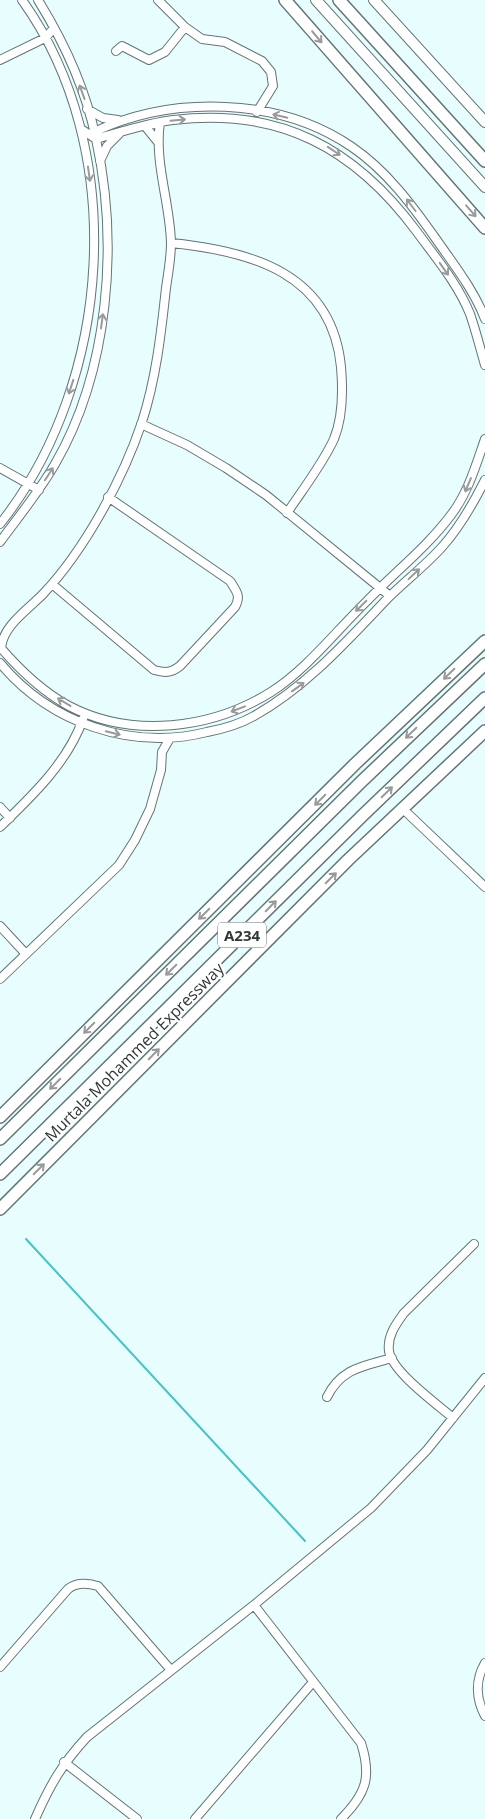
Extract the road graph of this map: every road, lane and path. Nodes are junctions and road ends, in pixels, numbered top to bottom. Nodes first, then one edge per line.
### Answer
1 (22, 0) edge
2 (38, 0) edge
3 (158, 0) edge
4 (285, 0) edge
5 (316, 0) edge
6 (339, 0) edge
7 (374, 0) edge
8 (185, 27) junction
9 (54, 28) junction
10 (44, 38) junction
11 (116, 51) dead end
12 (0, 60) edge
13 (88, 108) junction
14 (257, 112) junction
15 (120, 120) junction
16 (160, 122) junction
17 (485, 122) edge
18 (145, 126) junction
19 (81, 129) junction
20 (121, 132) junction
21 (94, 136) junction
22 (158, 142) junction
23 (86, 153) junction
24 (485, 161) edge
25 (100, 163) junction
26 (485, 187) edge
27 (485, 228) edge
28 (171, 243) junction
29 (485, 320) edge
30 (485, 365) edge
31 (141, 424) junction
32 (485, 439) edge
33 (0, 468) edge
34 (485, 480) edge
35 (27, 484) junction
36 (39, 490) junction
37 (108, 497) junction
38 (287, 513) junction
39 (0, 524) edge
40 (0, 542) edge
41 (52, 584) junction
42 (380, 587) junction
43 (390, 596) junction
44 (4, 629) edge
45 (485, 641) edge
46 (0, 648) edge
47 (0, 663) edge
48 (485, 664) edge
49 (485, 698) edge
50 (86, 712) junction
51 (82, 722) junction
52 (485, 731) edge
53 (170, 738) junction
54 (156, 739) junction
55 (162, 752) junction
56 (0, 807) edge
57 (403, 809) junction
58 (10, 818) junction
59 (0, 827) edge
60 (485, 887) edge
61 (0, 926) edge
62 (25, 953) junction
63 (0, 979) edge
64 (0, 1117) edge
65 (0, 1139) edge
66 (0, 1174) edge
67 (2, 1206) edge
68 (474, 1244) dead end
69 (392, 1358) junction
70 (485, 1378) edge
71 (327, 1396) dead end
72 (453, 1418) junction
73 (254, 1605) junction
74 (485, 1663) edge
75 (0, 1667) edge
76 (170, 1669) junction
77 (313, 1682) junction
78 (485, 1716) edge
79 (64, 1762) junction
80 (35, 1819) edge
81 (137, 1819) edge
82 (195, 1819) edge
83 (341, 1819) edge

1 - 10 street
2 - 9 street
3 - 8 street
4 -> 27 highway
5 - 26 main road
6 - 24 highway
7 - 17 main road
8 - 11 street
8 - 14 street
9 - 10 street
13 -> 9 street
10 - 12 street
10 - 19 street
13 - 15 street
13 - 21 street
14 - 15 street
29 -> 14 street
15 - 21 street
16 - 18 street
16 - 22 street
16 -> 30 street
18 - 20 street
18 - 22 street
19 - 21 street
19 - 23 street
20 - 21 street
20 - 25 street
21 - 23 street
21 - 25 street
22 - 28 street
23 -> 35 street
36 -> 25 street
28 - 31 street
28 - 38 street
31 - 37 street
31 - 38 street
32 -> 42 street
33 - 35 street
43 -> 34 street
35 - 36 street
35 - 39 street
36 - 40 street
37 - 41 street
37 - 41 street
38 - 42 street
41 - 44 street
42 - 43 street
42 -> 50 street
53 -> 43 street
44 - 46 street
45 -> 64 highway
50 -> 46 street
47 - 51 street
48 -> 65 highway, Murtala Mohammed Expressway / A234
66 -> 49 highway, Murtala Mohammed Expressway / A234
50 - 51 street
51 -> 54 street
51 - 58 street
52 - 57 highway, Murtala Mohammed Expressway
53 - 54 street
53 - 55 street
54 - 55 street
55 - 62 street
56 - 58 street
57 - 60 street
67 -> 57 highway, Murtala Mohammed Expressway
58 - 59 street
61 - 62 street
62 - 63 street
68 - 69 street
69 - 71 street
69 - 72 street
70 - 72 street
72 - 73 street
73 - 76 street
73 - 77 street
74 - 78 street
75 - 76 street
76 - 79 street
77 - 82 street
77 - 83 street
79 - 80 street
79 - 81 street

